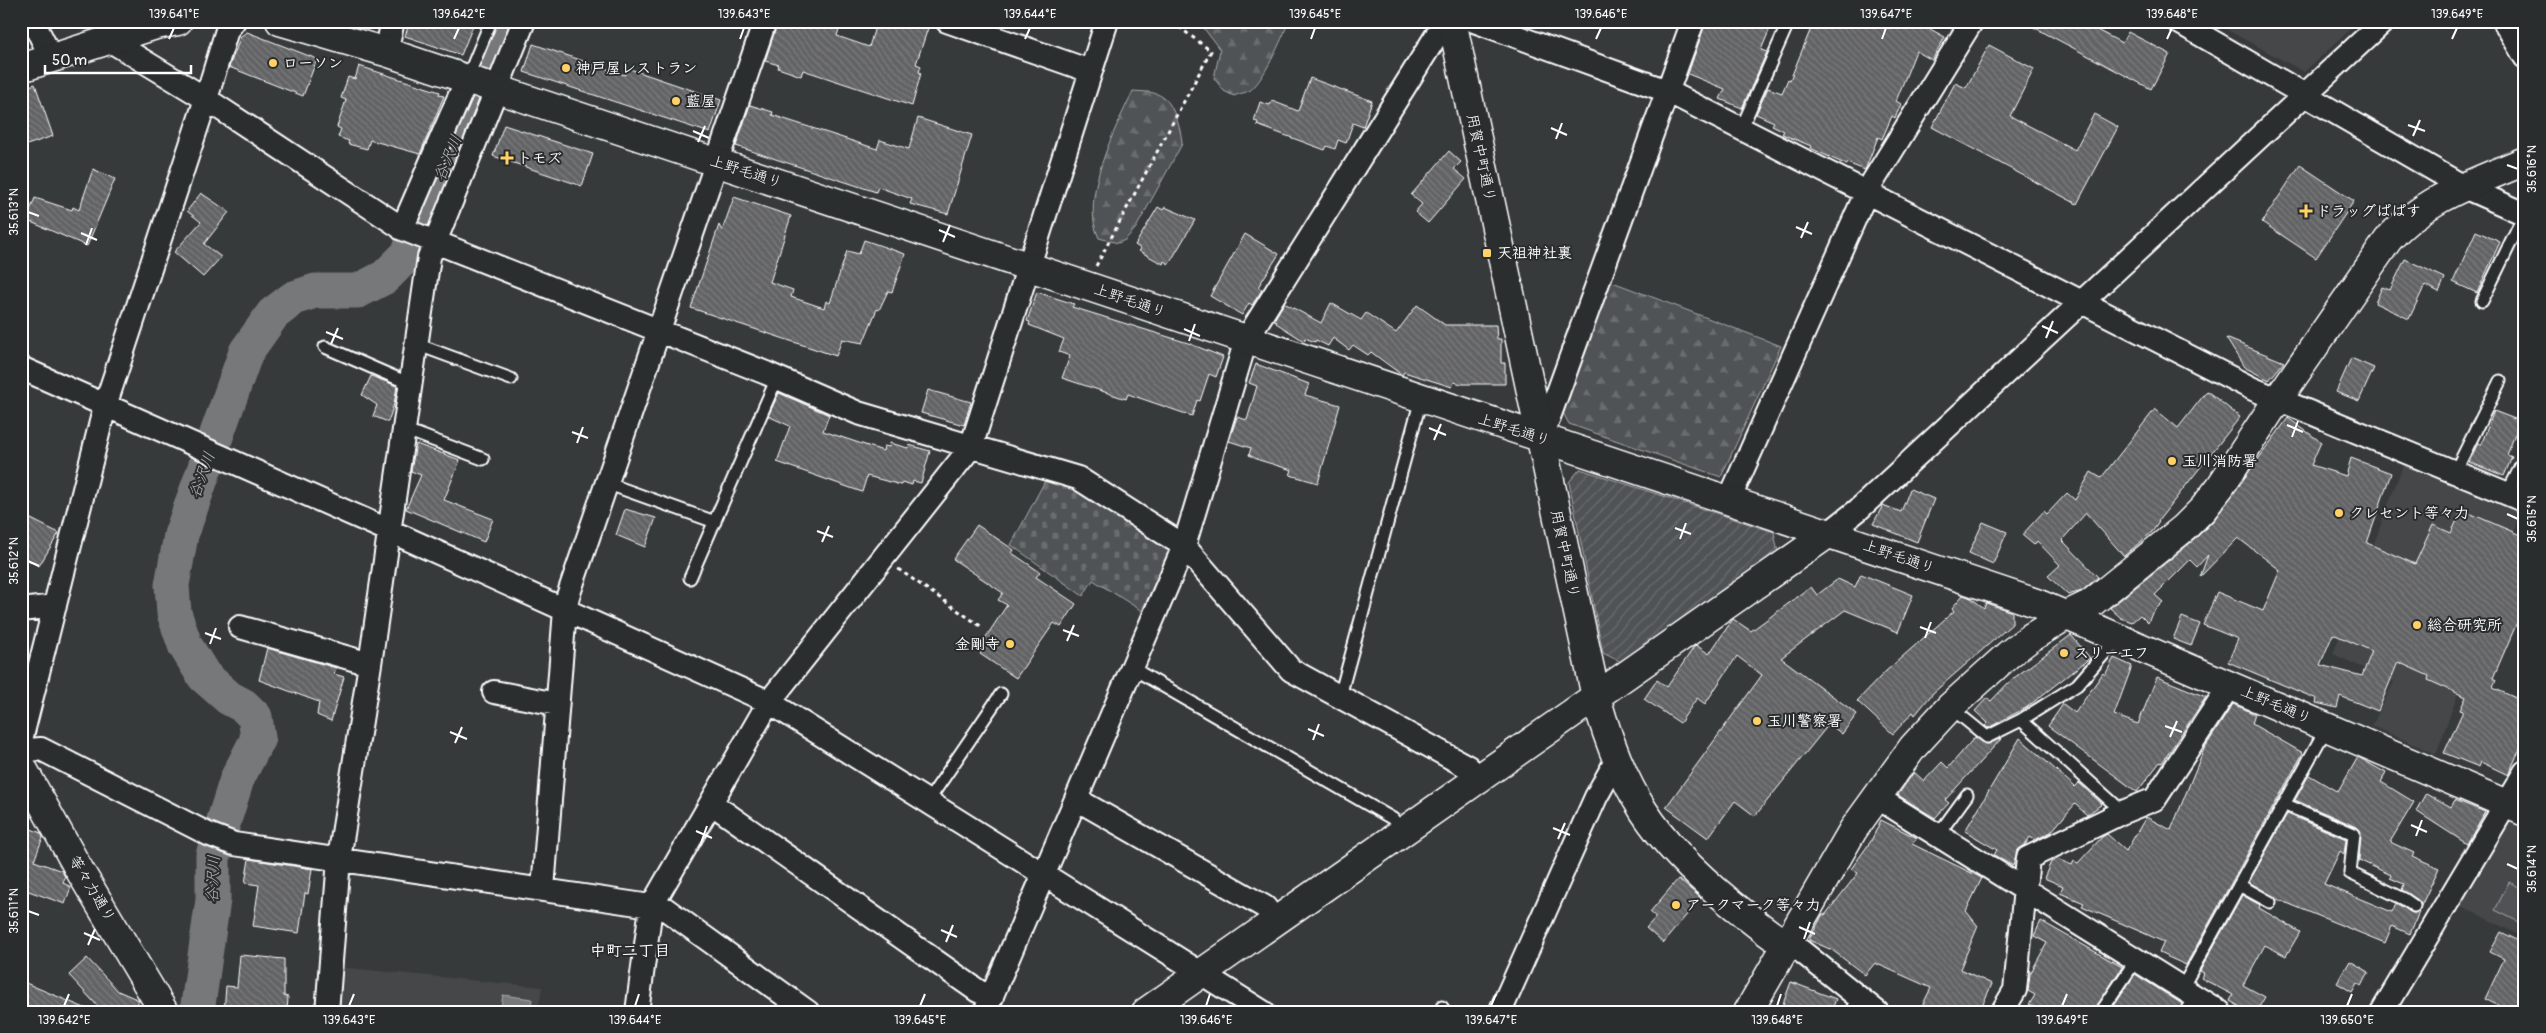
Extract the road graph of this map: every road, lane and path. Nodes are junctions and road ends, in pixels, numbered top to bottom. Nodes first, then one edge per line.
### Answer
1 (33, 21) edge
2 (178, 21) edge
3 (234, 21) edge
4 (280, 21) edge
5 (393, 21) edge
6 (491, 21) edge
7 (524, 21) edge
8 (765, 21) edge
9 (947, 21) edge
10 (1106, 21) edge
11 (1171, 21) edge
12 (1693, 21) edge
13 (1789, 21) edge
14 (1972, 21) edge
15 (2177, 21) edge
16 (2504, 21) edge
17 (2380, 22) edge
18 (1460, 24) edge
19 (109, 40) junction
20 (386, 52) junction
21 (51, 57) junction
22 (2525, 57) edge
23 (21, 68) edge
24 (1090, 71) junction
25 (480, 84) junction
26 (1667, 91) junction
27 (2305, 94) junction
28 (206, 99) junction
29 (1742, 127) junction
30 (2525, 161) edge
31 (716, 162) junction
32 (2464, 187) junction
33 (1867, 191) junction
34 (2525, 214) edge
35 (416, 235) junction
36 (1029, 266) junction
37 (1093, 272) dead end
38 (2082, 301) junction
39 (2482, 301) dead end
40 (659, 330) junction
41 (1246, 340) junction
42 (416, 344) junction
43 (325, 347) dead end
44 (21, 368) edge
45 (777, 378) junction
46 (511, 380) dead end
47 (411, 381) junction
48 (2500, 381) dead end
49 (1421, 399) junction
50 (2278, 399) junction
51 (105, 406) junction
52 (405, 432) junction
53 (1540, 439) junction
54 (970, 446) junction
55 (2525, 458) edge
56 (483, 459) dead end
57 (2454, 472) junction
58 (606, 482) junction
59 (2516, 498) edge
60 (1729, 500) junction
61 (715, 522) junction
62 (390, 531) junction
63 (1829, 533) junction
64 (1184, 546) junction
65 (883, 558) junction
66 (690, 578) dead end
67 (55, 606) junction
68 (21, 610) edge
69 (565, 610) junction
70 (2067, 615) junction
71 (240, 627) dead end
72 (982, 627) dead end
73 (2119, 637) junction
74 (370, 664) junction
75 (1132, 668) junction
76 (2230, 685) junction
77 (494, 692) dead end
78 (1001, 694) dead end
79 (1340, 696) junction
80 (1596, 697) junction
81 (769, 702) junction
82 (558, 704) junction
83 (1950, 707) junction
84 (2020, 720) junction
85 (2327, 727) junction
86 (21, 740) edge
87 (21, 755) edge
88 (1616, 761) junction
89 (21, 765) edge
90 (2525, 772) edge
91 (1479, 778) junction
92 (1967, 795) dead end
93 (1875, 796) junction
94 (1076, 798) junction
95 (928, 801) junction
96 (711, 803) junction
97 (2284, 804) junction
98 (2515, 808) edge
99 (2123, 812) junction
100 (1402, 832) junction
101 (1937, 836) junction
102 (339, 859) junction
103 (1044, 873) junction
104 (2239, 885) junction
105 (543, 889) junction
106 (2024, 891) junction
107 (2270, 902) dead end
108 (2414, 906) dead end
109 (651, 907) junction
110 (1275, 921) junction
111 (1786, 945) junction
112 (2136, 960) junction
113 (1203, 972) junction
114 (2188, 999) edge
115 (988, 1004) edge
116 (1854, 1004) edge
117 (164, 1012) edge
118 (326, 1012) edge
119 (637, 1012) edge
120 (808, 1012) edge
121 (1146, 1012) edge
122 (1263, 1012) edge
123 (1500, 1012) edge
124 (1748, 1012) edge
125 (1877, 1012) edge
126 (2002, 1012) edge
127 (2101, 1012) edge
128 (2220, 1012) edge
129 (2382, 1012) edge

1 - 21 street
2 - 19 street
3 - 28 street
4 - 20 street, 上野毛通り
5 - 20 street
6 - 25 lane
7 - 25 street
8 - 31 street
9 - 24 street
10 - 24 street
11 - 37 path
12 - 26 street
13 - 29 lane
14 - 33 street
15 - 27 street
16 - 22 street
17 - 27 street
18 - 26 street
18 - 41 street
18 - 53 street, 用賀中町通り
19 - 21 street
19 - 28 street
20 - 25 street, 上野毛通り
21 - 23 street
24 - 36 street
25 - 31 street, 上野毛通り
25 - 35 street
25 - 35 street
26 - 29 street
26 - 53 street
27 - 32 street
27 - 38 street
28 - 35 street
28 - 51 street
29 - 33 street
30 - 32 street
31 - 36 street, 上野毛通り
31 - 40 street
32 - 34 street
32 - 50 street
33 - 38 street
33 - 60 street
34 - 39 lane
35 - 40 street
35 - 42 street
36 - 41 street, 上野毛通り
36 - 54 street
38 - 50 street
38 - 63 street
40 - 45 street
40 - 58 street
41 - 49 street, 上野毛通り
41 - 64 street
42 - 46 lane
42 - 47 street
43 - 47 lane
44 - 51 street
45 - 54 street
45 - 61 lane
47 - 52 street
48 - 57 lane
49 - 53 street, 上野毛通り
49 - 79 lane
50 - 57 street
50 - 70 street
51 - 62 street
51 - 67 street
52 - 56 lane
52 - 62 street
53 - 60 street, 上野毛通り
53 - 80 street, 用賀中町通り
54 - 64 street
54 - 65 street
55 - 59 lane
57 - 59 street
58 - 61 lane
58 - 69 street
60 - 63 street, 上野毛通り
61 - 66 lane
62 - 69 street
62 - 74 street
63 - 70 street, 上野毛通り
63 - 80 street
64 - 75 street
64 - 79 street
65 - 72 path
65 - 81 street
67 - 68 street
67 - 86 street
69 - 81 street
69 - 82 street
70 - 73 street, 上野毛通り
70 - 83 street
71 - 74 street
73 - 76 street, 上野毛通り
73 - 84 lane
74 - 102 street
75 - 94 street
75 - 100 lane
76 - 85 street, 上野毛通り
76 - 99 street
77 - 82 street
78 - 95 lane
79 - 91 street
80 - 88 street, 用賀中町通り
80 - 91 street
81 - 95 street
81 - 96 street
82 - 105 street
83 - 84 lane
83 - 93 street
84 - 99 lane
85 - 97 lane
85 - 98 street, 上野毛通り
87 - 102 street
88 - 111 street, 用賀中町通り
88 - 123 street
89 - 117 street, 等々力通り
90 - 98 street
91 - 100 street
92 - 101 lane
93 - 101 street
93 - 111 street
94 - 103 street
94 - 110 street
95 - 103 street
96 - 109 street
96 - 115 street
97 - 104 lane
97 - 108 lane
98 - 129 street
99 - 106 street
100 - 110 street
101 - 106 street
102 - 105 street
102 - 118 street
103 - 113 street
103 - 115 street
104 - 107 lane
104 - 114 lane
105 - 109 street
106 - 112 street
106 - 126 street
109 - 119 street
109 - 120 street
110 - 113 street
111 - 116 street
111 - 124 street
112 - 114 street
112 - 127 lane
113 - 121 street
113 - 122 street
114 - 128 street
116 - 125 street

